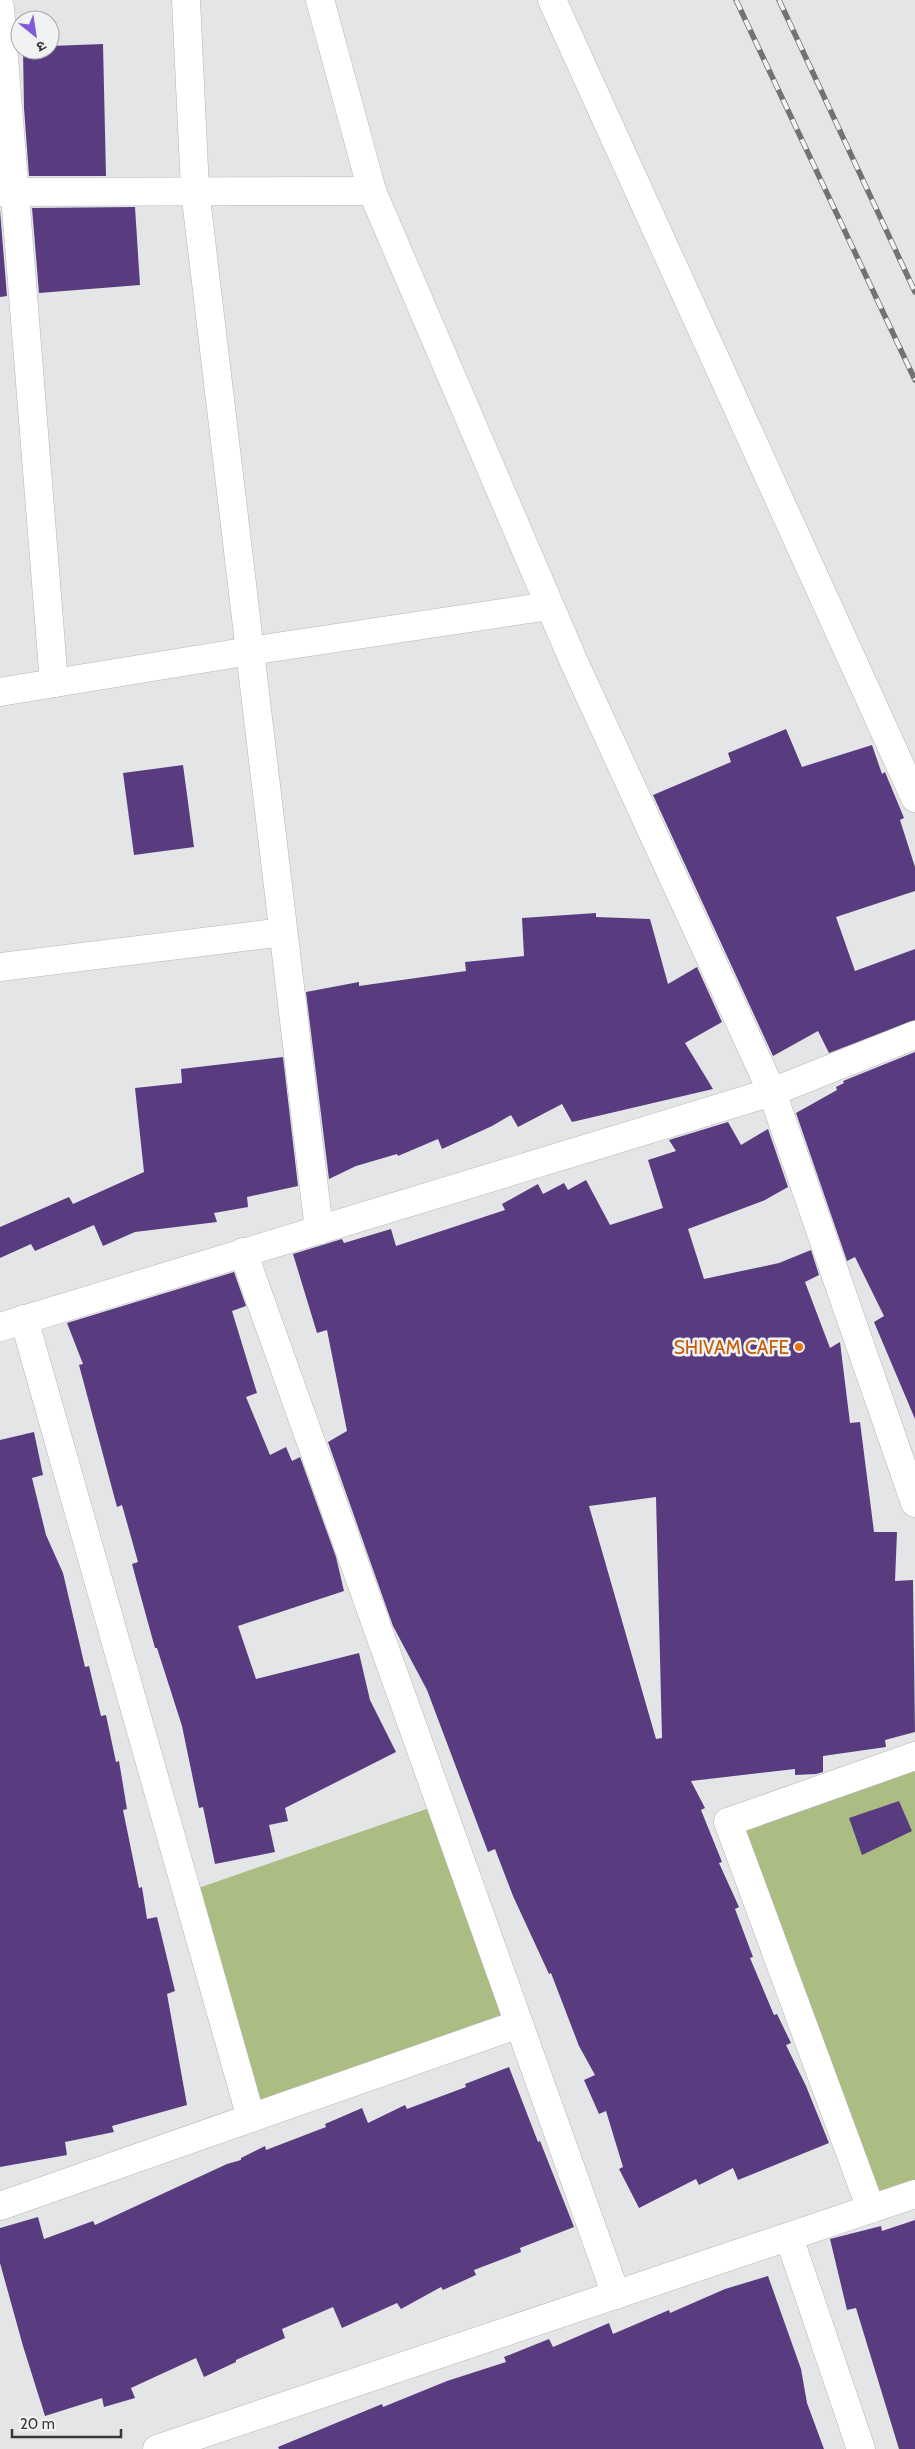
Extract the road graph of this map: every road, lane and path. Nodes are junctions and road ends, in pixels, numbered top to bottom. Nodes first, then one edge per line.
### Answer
1 (186, 0) edge
2 (320, 0) edge
3 (552, 0) edge
4 (0, 7) edge
5 (195, 190) junction
6 (372, 191) junction
7 (7, 192) edge
8 (549, 606) junction
9 (250, 651) junction
10 (54, 683) junction
11 (0, 692) edge
12 (915, 798) edge
13 (283, 932) junction
14 (0, 967) edge
15 (915, 1035) edge
16 (772, 1092) junction
17 (319, 1230) junction
18 (244, 1252) junction
19 (12, 1323) edge
20 (915, 1503) edge
21 (915, 1756) edge
22 (519, 2024) junction
23 (251, 2118) junction
24 (915, 2194) edge
25 (0, 2206) edge
26 (871, 2209) junction
27 (788, 2237) junction
28 (616, 2295) junction
29 (157, 2449) edge
30 (861, 2449) edge

1 - 5 street
2 - 6 street
3 - 12 street
4 - 7 street
5 - 6 street
5 - 7 street
5 - 9 street
6 - 8 street
7 - 10 street
8 - 9 street
8 - 16 street
9 - 10 street
9 - 13 street
10 - 11 street
13 - 14 street
13 - 17 street
15 - 16 street
16 - 17 street
16 - 20 street
17 - 18 street
18 - 19 street
18 - 22 street
19 - 23 street
21 - 26 street
22 - 23 street
22 - 28 street
23 - 25 street
24 - 26 street
26 - 27 street
27 - 28 street
27 - 30 street
28 - 29 street

